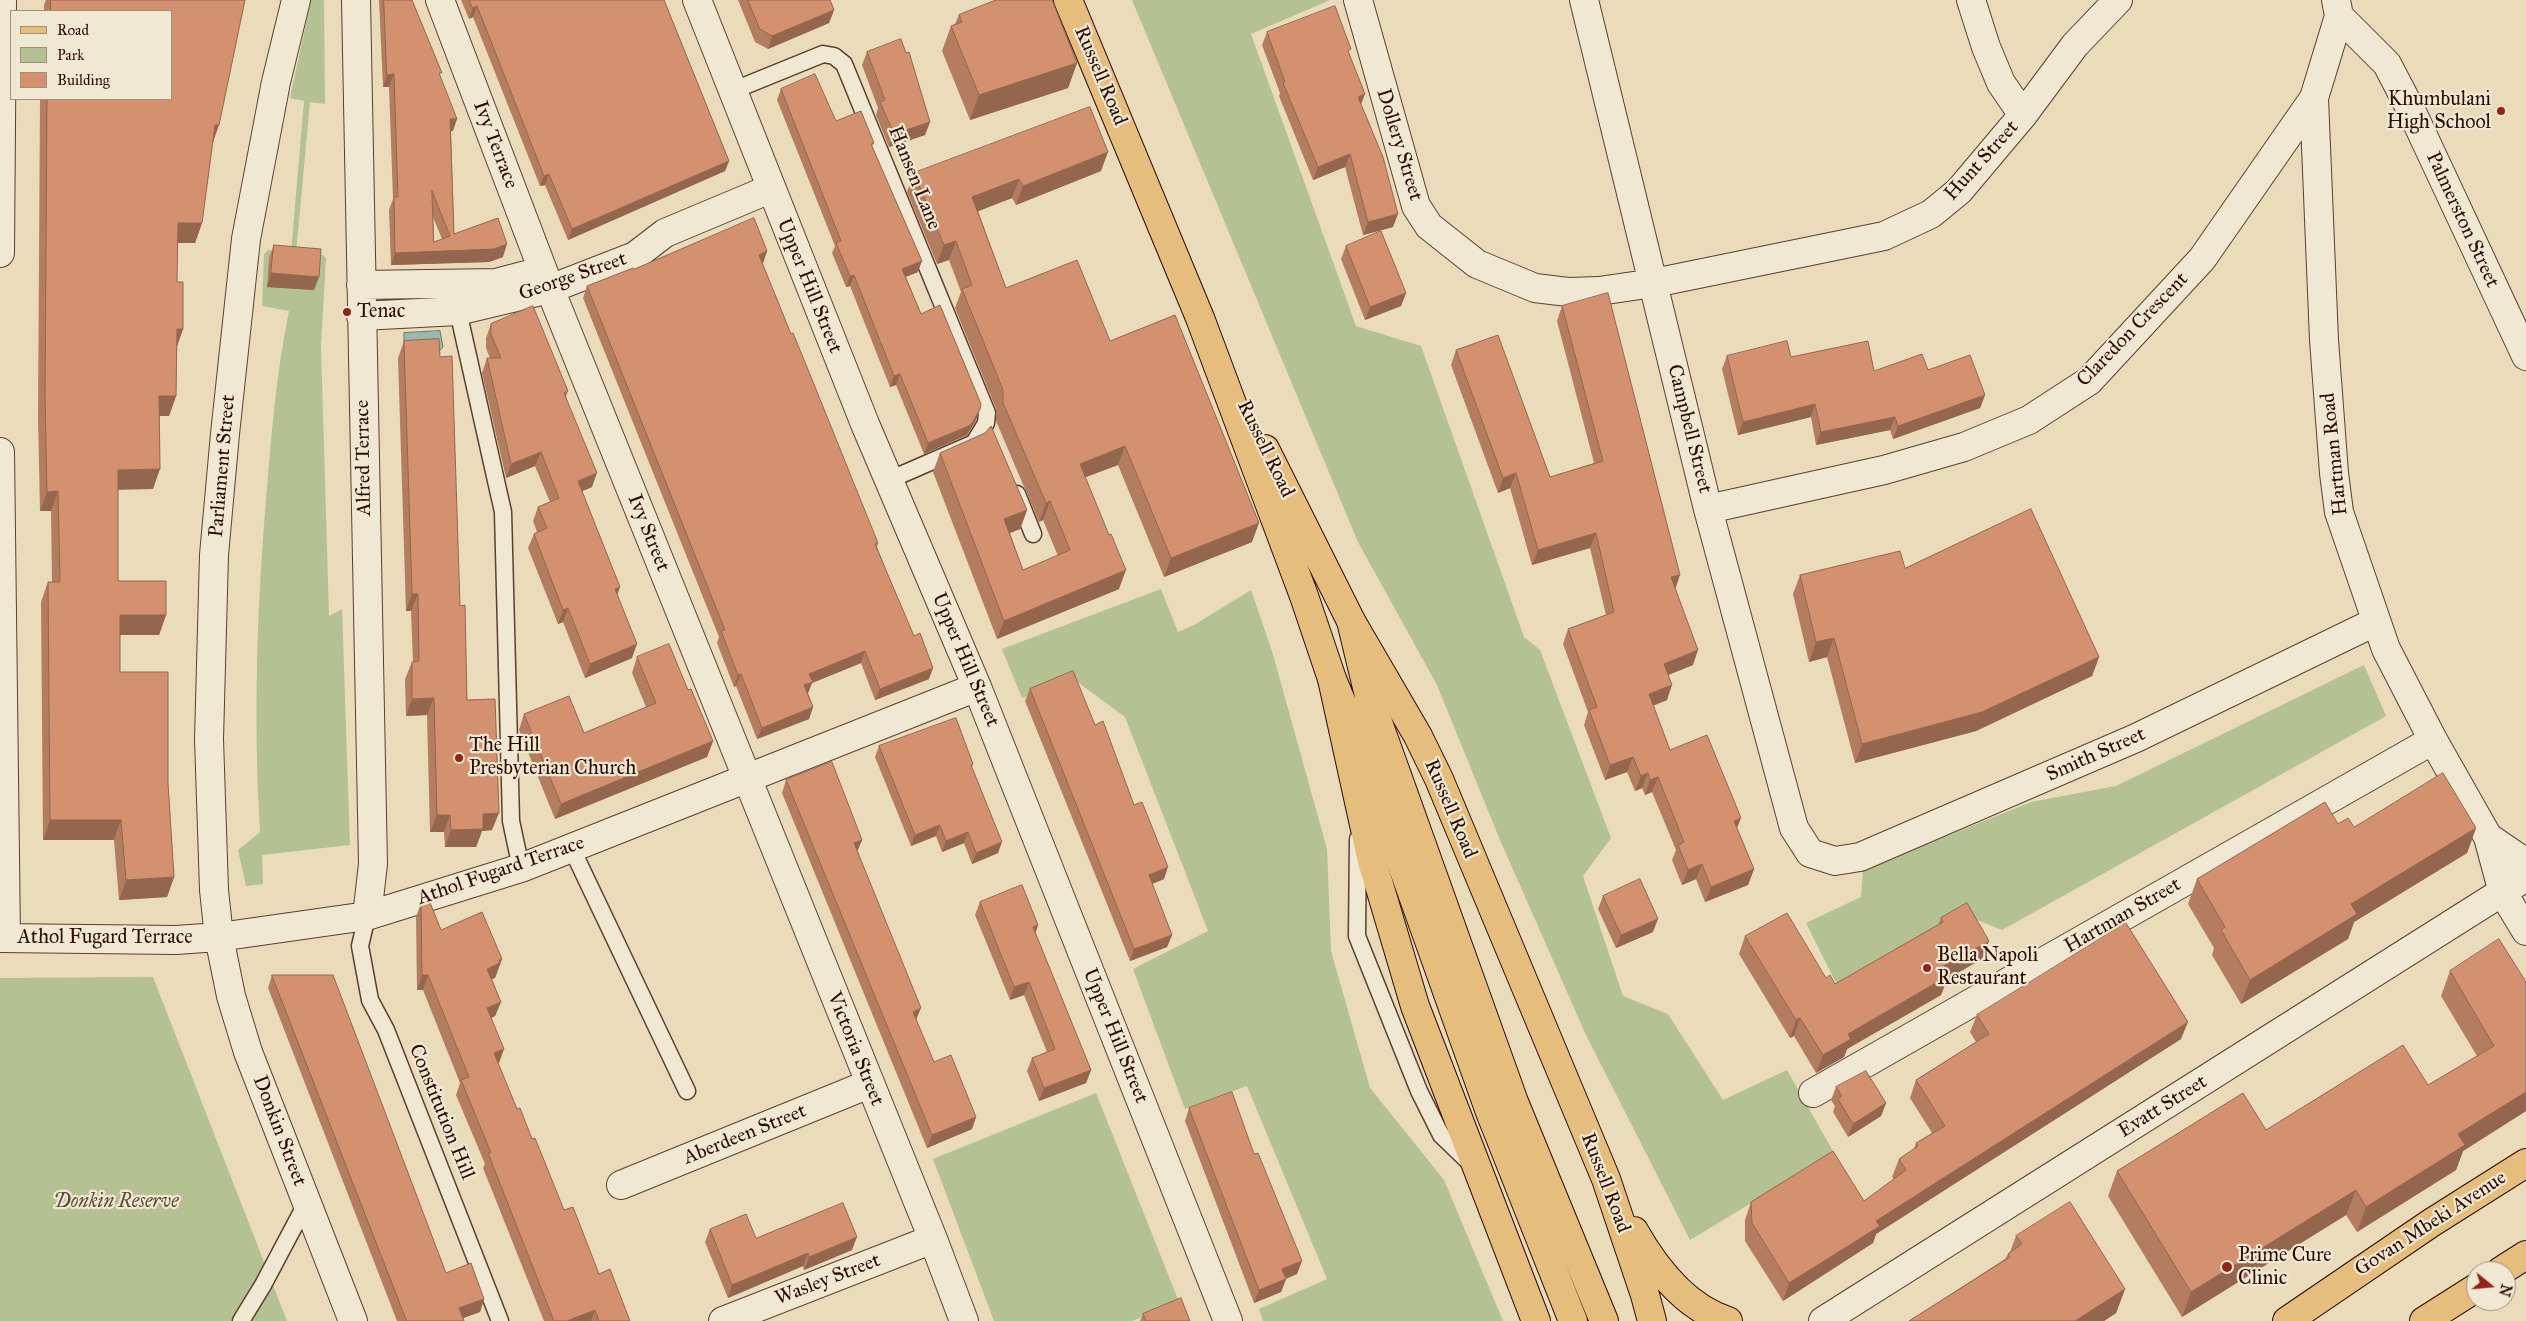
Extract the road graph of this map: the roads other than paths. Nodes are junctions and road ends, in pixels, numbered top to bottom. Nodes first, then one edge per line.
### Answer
1 (2, 0) edge
2 (296, 0) edge
3 (356, 0) edge
4 (440, 0) edge
5 (697, 0) edge
6 (1068, 0) edge
7 (1358, 0) edge
8 (1584, 0) edge
9 (1972, 0) edge
10 (2118, 0) edge
11 (2338, 8) edge
12 (732, 91) junction
13 (2314, 98) junction
14 (2023, 115) junction
15 (770, 189) junction
16 (0, 254) edge
17 (546, 280) junction
18 (1654, 283) junction
19 (360, 285) junction
20 (458, 311) junction
21 (361, 316) junction
22 (1200, 318) junction
23 (2526, 356) edge
24 (986, 423) junction
25 (995, 440) edge
26 (0, 452) edge
27 (889, 480) junction
28 (1012, 483) edge
29 (1708, 509) junction
30 (1033, 534) dead end
31 (1351, 621) junction
32 (2375, 622) junction
33 (1332, 679) junction
34 (977, 687) junction
35 (2433, 740) junction
36 (746, 777) junction
37 (1359, 801) junction
38 (2488, 837) junction
39 (571, 847) junction
40 (1810, 853) joint
41 (2526, 863) edge
42 (521, 868) junction
43 (2526, 877) edge
44 (2503, 893) junction
45 (367, 916) junction
46 (2526, 931) edge
47 (3, 938) edge
48 (219, 938) junction
49 (869, 1084) junction
50 (687, 1091) dead end
51 (1813, 1093) dead end
52 (1502, 1107) junction
53 (2526, 1163) edge
54 (1477, 1170) junction
55 (1606, 1179) junction
56 (621, 1185) dead end
57 (307, 1202) junction
58 (933, 1240) junction
59 (2466, 1294) edge
60 (241, 1321) edge
61 (354, 1321) edge
62 (500, 1321) edge
63 (723, 1321) edge
64 (964, 1321) edge
65 (1228, 1321) edge
66 (1536, 1321) edge
67 (1573, 1321) edge
68 (1604, 1321) edge
69 (1652, 1321) edge
70 (1728, 1321) edge
71 (1823, 1321) edge
72 (2287, 1321) edge
73 (2424, 1321) edge

1 - 16 street
2 - 48 street, Parliament Street
3 - 19 street, Alfred Terrace
4 - 17 street, Ivy Terrace
5 - 12 street, Upper Hill Street
6 - 22 main road, Russell Road
7 - 18 street, Dollery Street
8 - 18 street, Campbell Street
9 - 14 street
10 - 14 street, Hunt Street
11 - 13 street, Claredon Crescent
11 - 23 street, Palmerston Street
12 - 15 street, Upper Hill Street
12 - 24 lane, Hansen Lane
13 - 29 street, Claredon Crescent
13 - 32 street, Hartman Road
14 - 18 street, Hunt Street
15 - 17 street, George Street
15 - 27 street, Upper Hill Street
17 - 19 street, George Street
17 - 20 street, George Street
17 - 36 street, Ivy Street
18 - 29 street, Campbell Street
19 - 21 street, Alfred Terrace
20 - 21 street, George Street
20 - 42 lane
21 - 45 street, Alfred Terrace
22 - 31 main road, Russell Road
22 - 33 main road, Russell Road
24 - 25 lane, Hansen Lane
24 - 27 lane
26 - 47 street
27 - 34 street, Upper Hill Street
28 - 30 lane
29 - 40 street, Campbell Street
31 - 52 main road
31 - 55 main road, Russell Road
32 - 35 street, Hartman Road
32 - 40 street, Smith Street
33 - 37 main road, Russell Road
33 - 52 main road
34 - 36 street, Athol Fugard Terrace
34 - 65 street, Upper Hill Street
35 - 38 street, Hartman Road
35 - 51 street, Hartman Street
36 - 39 street, Athol Fugard Terrace
36 - 49 street, Victoria Street
37 - 54 main road, Russell Road
37 - 54 lane
38 - 41 street, Hartman Road
38 - 44 street, Hartman Road
39 - 42 street, Athol Fugard Terrace
39 - 50 lane
42 - 45 street, Athol Fugard Terrace
43 - 44 street, Evatt Street
44 - 46 street, Hartman Road
44 - 71 street, Evatt Street
45 - 48 street, Athol Fugard Terrace
45 - 62 lane, Constitution Hill
47 - 48 street, Athol Fugard Terrace
48 - 57 street, Donkin Street
49 - 56 street, Aberdeen Street
49 - 58 street, Victoria Street
52 - 67 main road
52 - 68 main road
53 - 72 main road, Govan Mbeki Avenue
54 - 66 main road, Russell Road
55 - 69 main road, Russell Road
55 - 70 main road
57 - 60 lane
57 - 61 street, Donkin Street
58 - 63 street, Wasley Street
58 - 64 street, Victoria Street
59 - 73 main road

